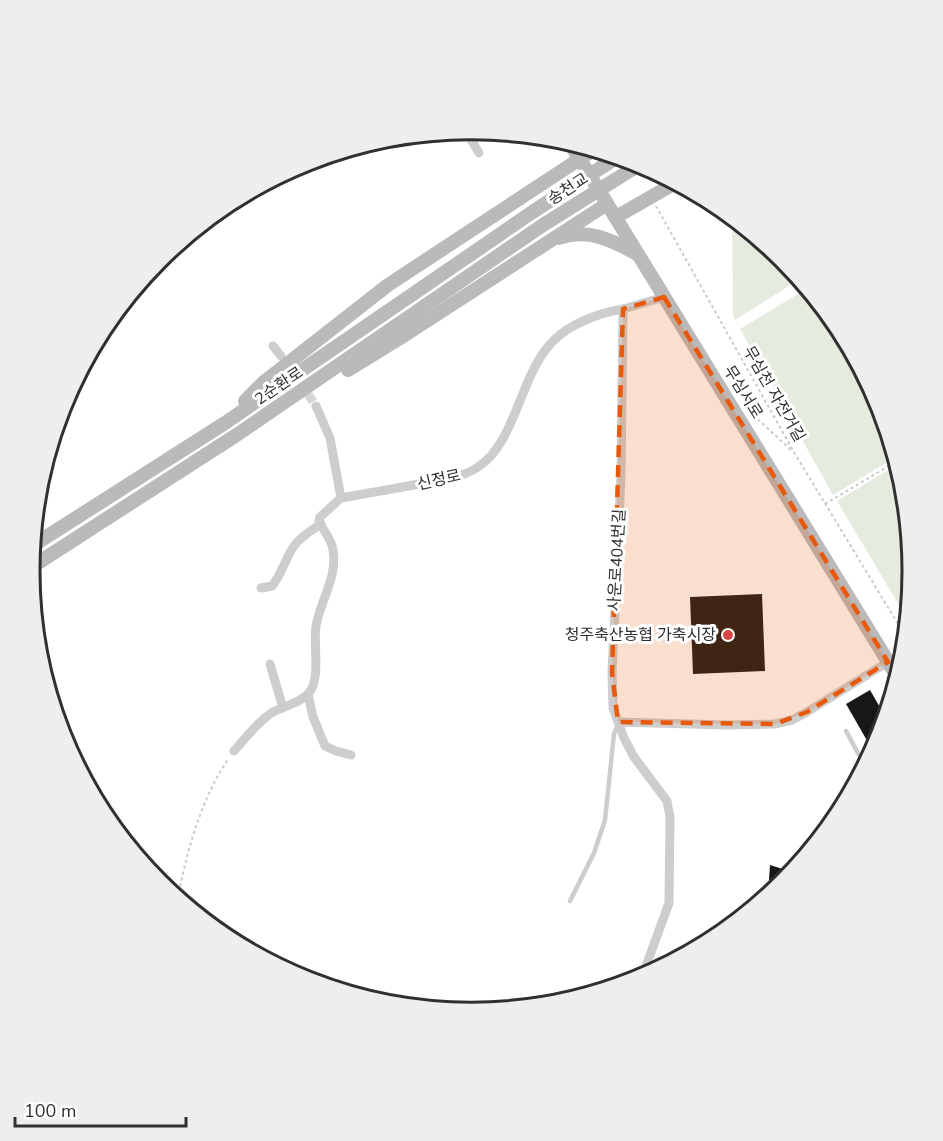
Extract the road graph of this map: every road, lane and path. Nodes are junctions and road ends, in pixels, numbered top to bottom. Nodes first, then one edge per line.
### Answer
1 (471, 140) edge
2 (575, 152) edge
3 (479, 153) dead end
4 (586, 155) edge
5 (579, 159) junction
6 (610, 162) edge
7 (631, 170) edge
8 (668, 187) edge
9 (530, 193) junction
10 (654, 203) dead end
11 (607, 204) junction
12 (534, 211) joint
13 (616, 217) junction
14 (543, 225) joint
15 (567, 229) junction
16 (546, 243) junction
17 (638, 255) junction
18 (664, 297) junction
19 (623, 309) junction
20 (273, 346) dead end
21 (281, 356) dead end
22 (743, 404) dead end
23 (316, 406) tunnel mouth
24 (225, 423) junction
25 (795, 454) junction
26 (205, 456) junction
27 (889, 466) edge
28 (341, 498) junction
29 (825, 504) junction
30 (321, 524) junction
31 (41, 540) edge
32 (40, 561) edge
33 (261, 588) dead end
34 (899, 626) edge
35 (888, 662) junction
36 (270, 664) dead end
37 (891, 667) edge
38 (308, 695) junction
39 (283, 708) junction
40 (618, 722) junction
41 (846, 731) dead end
42 (234, 751) joint
43 (351, 755) dead end
44 (860, 757) edge
45 (180, 888) edge
46 (570, 901) dead end
47 (647, 964) edge

1 - 3 street
2 - 5 street, 무심서로
4 - 5 street
5 - 9 street
5 - 11 street, 무심서로
6 - 12 street, 송천교, bridge
7 - 14 street, 송천교, bridge
8 - 13 street, bridge
9 - 15 street
9 - 24 street
10 - 25 path, 무심천 자전거길
11 - 13 street, 무심서로
11 - 15 street
12 - 24 street, 2순환로
13 - 17 street, 무심서로
14 - 26 street, 2순환로
15 - 16 street
16 - 17 street
16 - 26 street
17 - 18 street, 무심서로
18 - 19 street
18 - 35 street, 무심서로
19 - 28 street, 신정로
19 - 40 street, 사운로404번길
20 - 21 street
22 - 25 path
23 - 28 street
24 - 31 street, 2순환로
25 - 29 path, 무심천 자전거길
26 - 32 street, 2순환로
27 - 29 path
28 - 30 street
29 - 34 path, 무심천 자전거길
30 - 33 street
30 - 38 street
35 - 37 street, 무심서로
35 - 40 street
36 - 39 street
38 - 39 street
38 - 43 street
39 - 42 street
40 - 46 lane
40 - 47 street, 사운로404번길
41 - 44 lane
42 - 45 path

